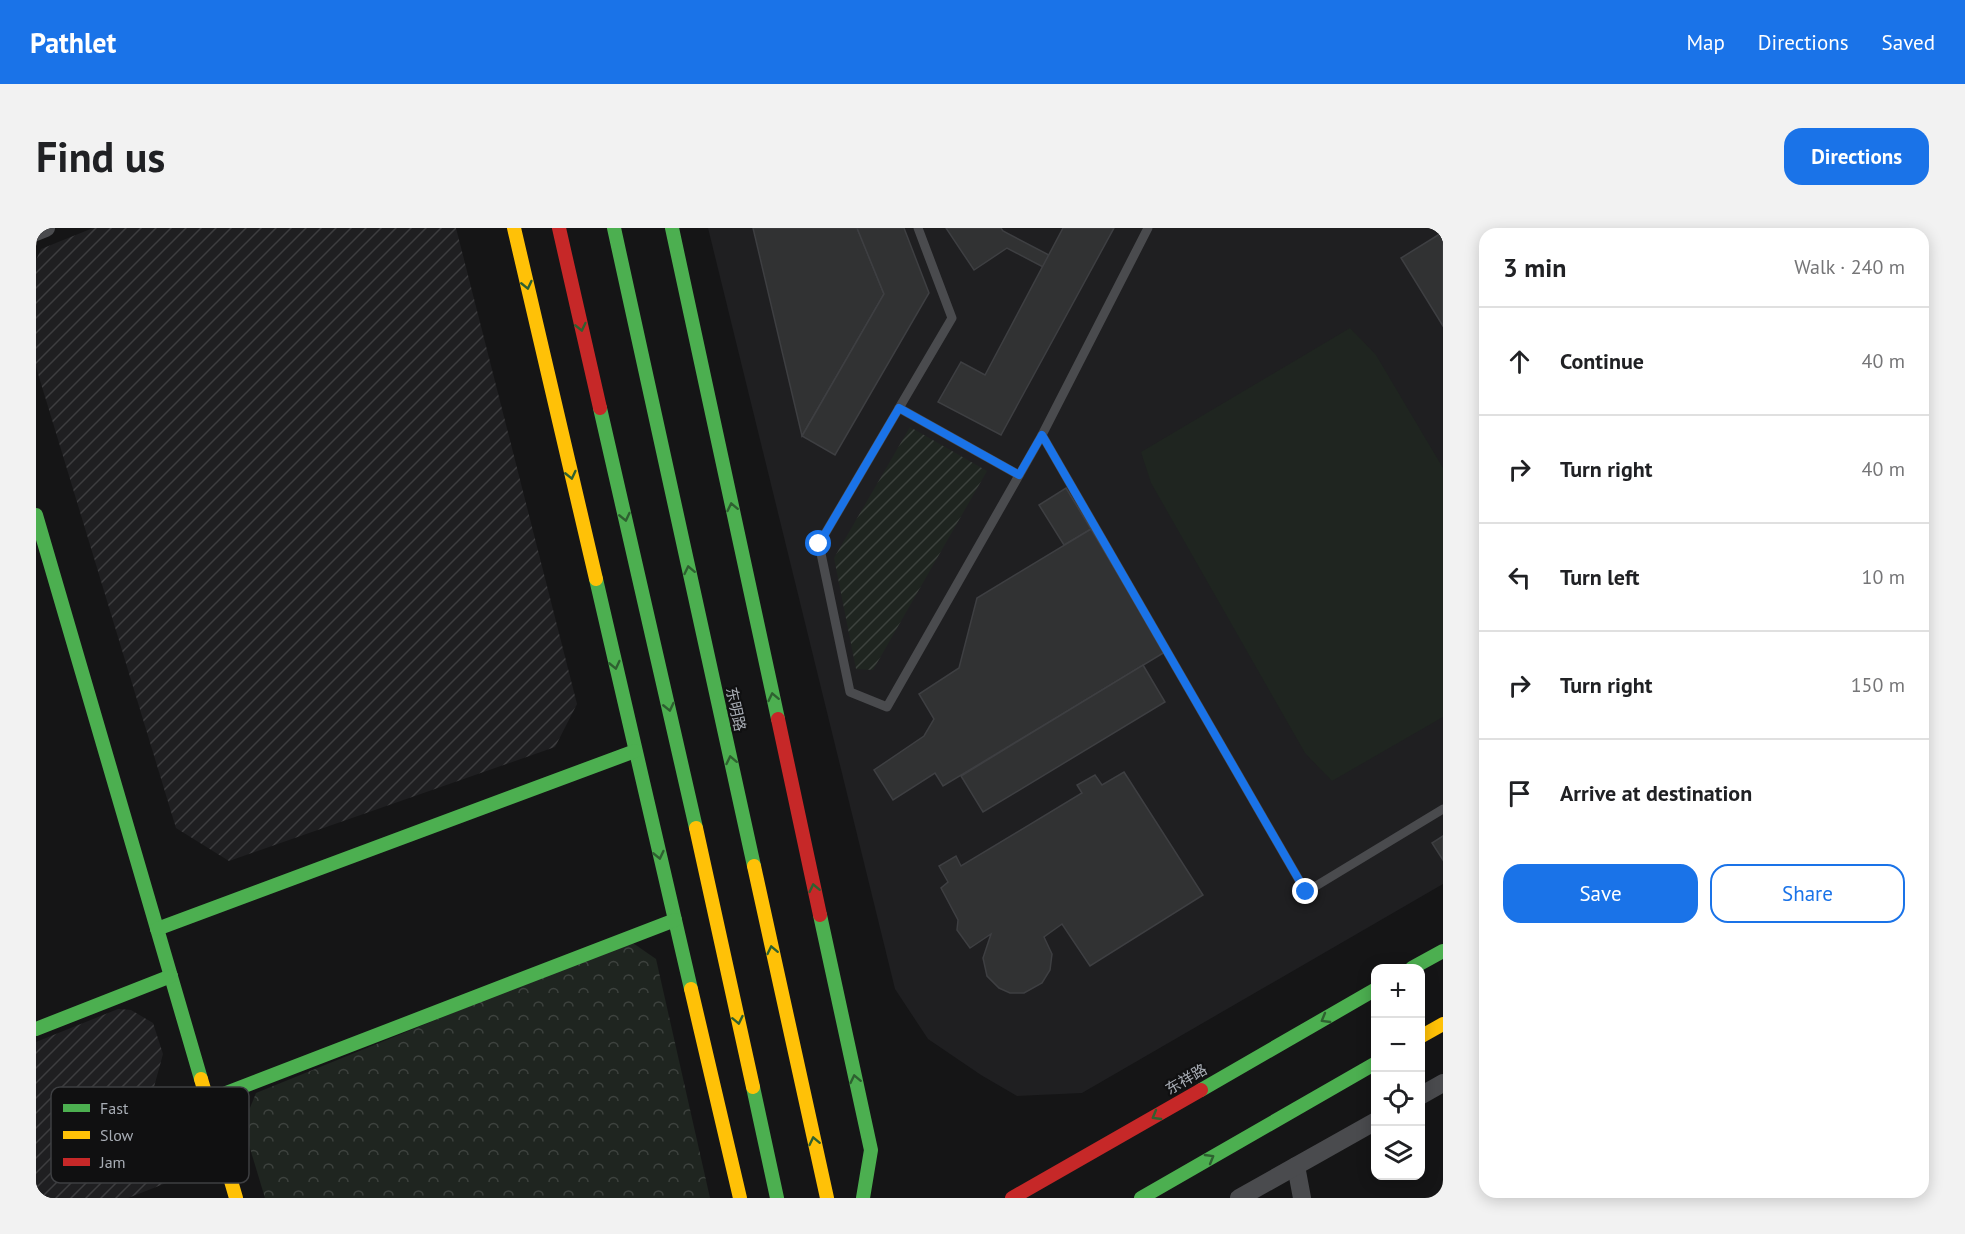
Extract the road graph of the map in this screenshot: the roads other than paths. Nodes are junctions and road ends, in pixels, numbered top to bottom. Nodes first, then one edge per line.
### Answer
1 (46, 228) edge
2 (514, 228) edge
3 (559, 228) edge
4 (614, 228) edge
5 (672, 228) edge
6 (918, 228) edge
7 (1148, 228) edge
8 (36, 232) edge
9 (899, 408) junction
10 (1042, 435) junction
11 (1019, 475) junction
12 (36, 515) edge
13 (635, 751) junction
14 (1443, 809) edge
15 (675, 920) junction
16 (157, 929) junction
17 (1443, 951) edge
18 (1421, 964) edge
19 (171, 976) junction
20 (1371, 992) edge
21 (1443, 1024) edge
22 (36, 1029) edge
23 (1425, 1034) edge
24 (1371, 1066) edge
25 (1443, 1083) edge
26 (204, 1087) edge
27 (242, 1087) edge
28 (1425, 1093) edge
29 (1371, 1124) edge
30 (1296, 1166) junction
31 (232, 1183) edge
32 (236, 1198) edge
33 (740, 1198) edge
34 (777, 1198) edge
35 (827, 1198) edge
36 (863, 1198) edge
37 (1012, 1198) edge
38 (1141, 1198) edge
39 (1239, 1198) edge
40 (1302, 1198) edge

1 - 8 street
2 -> 13 main road
3 -> 34 main road
35 -> 4 main road, 东明路
36 -> 5 main road
6 - 9 lane
7 - 10 lane
9 - 11 lane
9 - 11 lane
10 - 11 lane
10 - 14 lane
12 - 16 main road
13 -> 15 main road
13 - 16 main road
15 - 27 main road
15 - 33 main road
16 - 19 main road
17 - 18 main road
19 - 22 main road
19 - 26 main road
20 -> 37 main road, 东祥路
21 - 23 main road
38 -> 24 main road
25 - 28 street
29 - 30 street
30 - 39 street
30 - 40 street
31 - 32 main road

